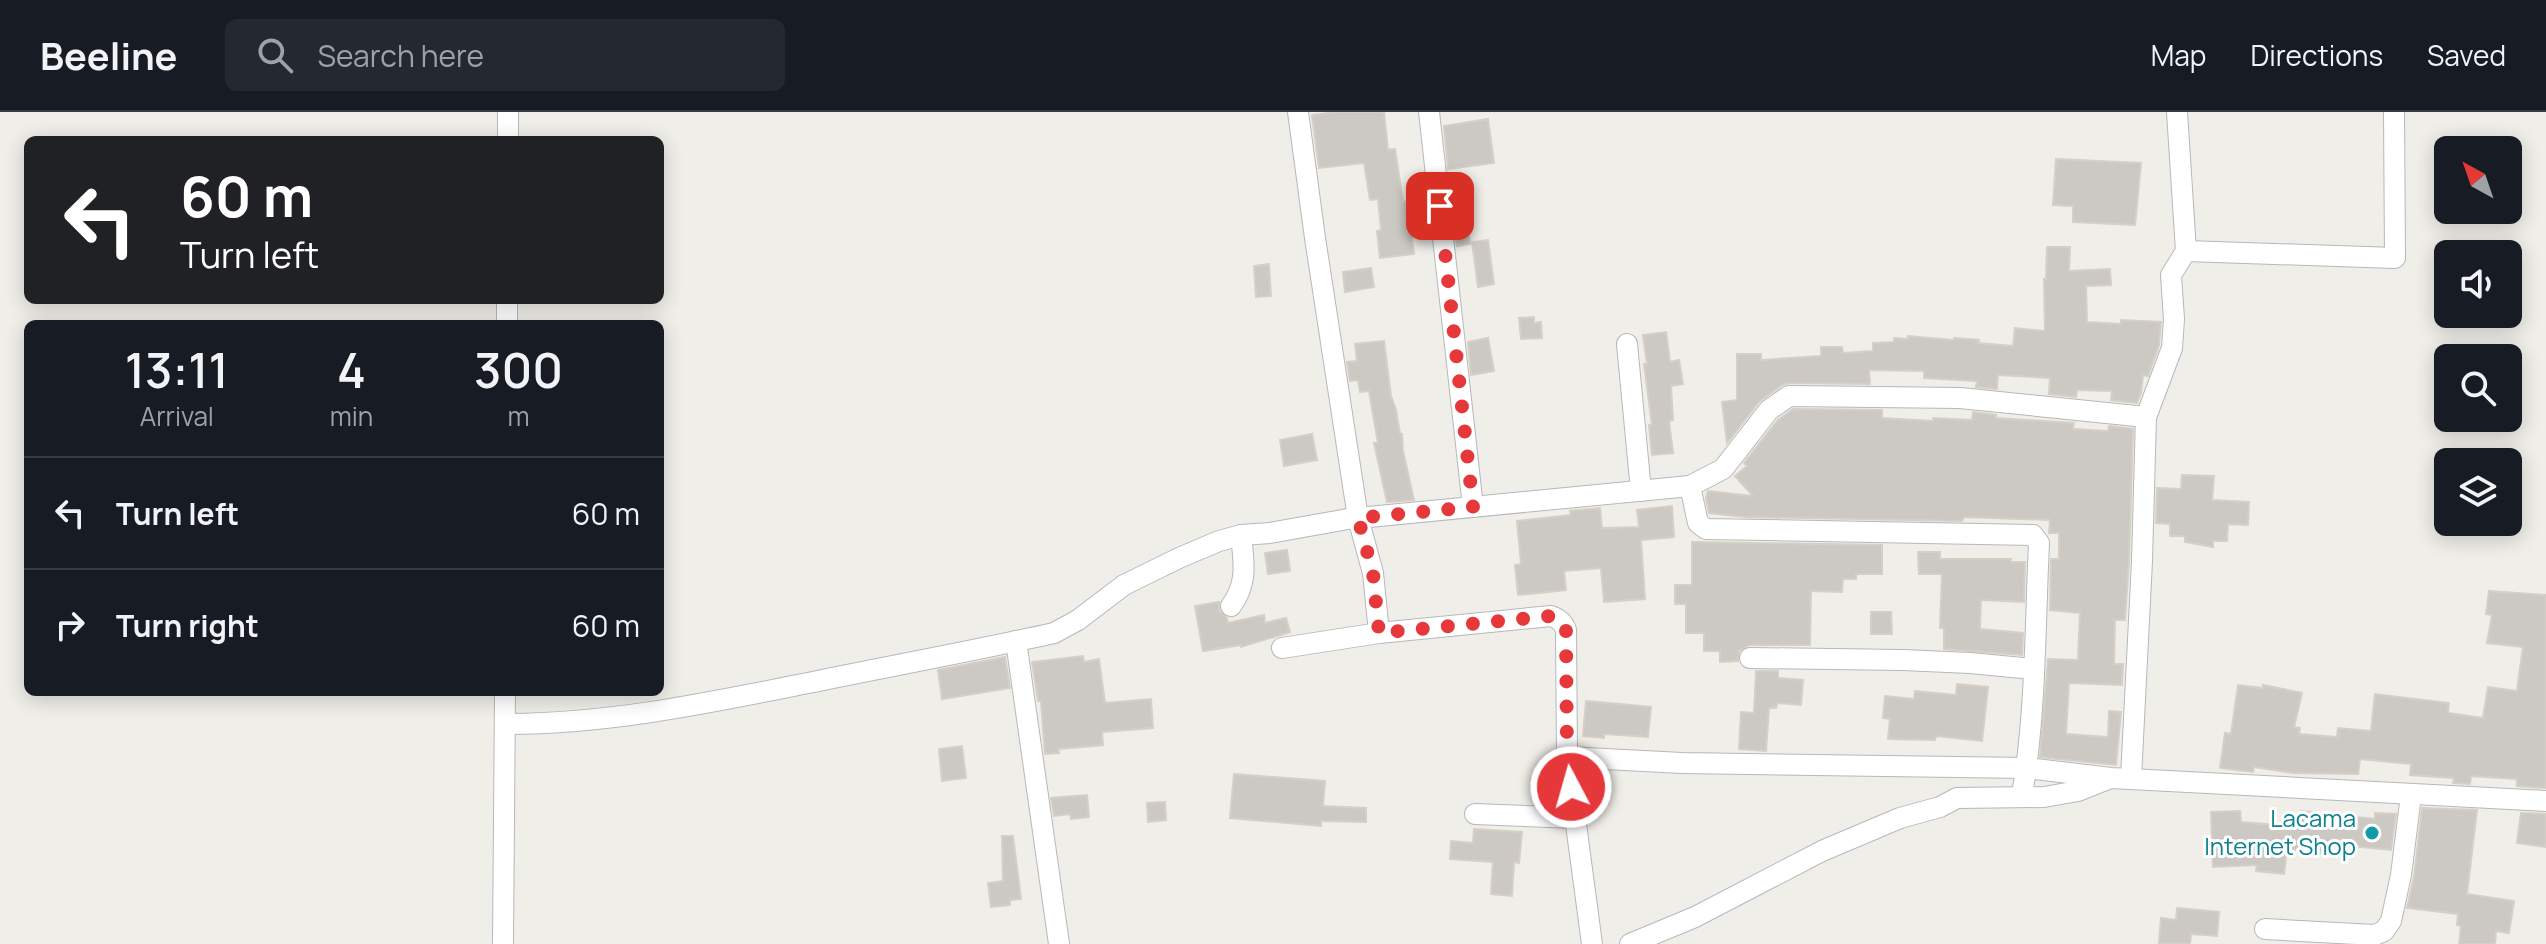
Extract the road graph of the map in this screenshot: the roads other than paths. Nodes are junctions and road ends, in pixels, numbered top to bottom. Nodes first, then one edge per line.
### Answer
1 (508, 112) edge
2 (1298, 112) edge
3 (1429, 112) edge
4 (2177, 112) edge
5 (2394, 112) edge
6 (508, 136) edge
7 (2186, 251) junction
8 (1627, 344) dead end
9 (2146, 417) junction
10 (1690, 486) junction
11 (1641, 491) junction
12 (1473, 507) junction
13 (1358, 518) junction
14 (1241, 535) junction
15 (1231, 606) dead end
16 (1379, 633) junction
17 (1016, 641) junction
18 (1282, 648) dead end
19 (1750, 658) dead end
20 (2033, 669) junction
21 (505, 696) edge
22 (505, 724) junction
23 (1567, 757) junction
24 (2027, 768) junction
25 (2121, 778) junction
26 (2022, 795) junction
27 (2411, 795) junction
28 (2546, 801) edge
29 (1475, 814) dead end
30 (1575, 818) junction
31 (2265, 929) dead end
32 (503, 944) edge
33 (1059, 944) edge
34 (1592, 944) edge
35 (1630, 944) edge

1 - 6 street
2 - 13 street
3 - 12 street
4 - 7 street
5 - 7 street
7 - 9 street
8 - 11 street
9 - 10 street
9 - 25 street
10 - 11 street
10 - 20 street
11 - 12 street
12 - 13 street
13 - 14 street
13 - 16 street
14 - 15 street
14 - 17 street
16 - 18 street
16 - 23 street
17 - 22 street
17 - 33 street
19 - 20 street
20 - 24 street
21 - 22 street
22 - 32 street
23 - 24 street
23 - 30 street
24 - 25 street
24 - 26 street
25 - 26 street
25 - 27 street
26 - 35 street
27 - 28 street
27 - 31 street
29 - 30 street
30 - 34 street

